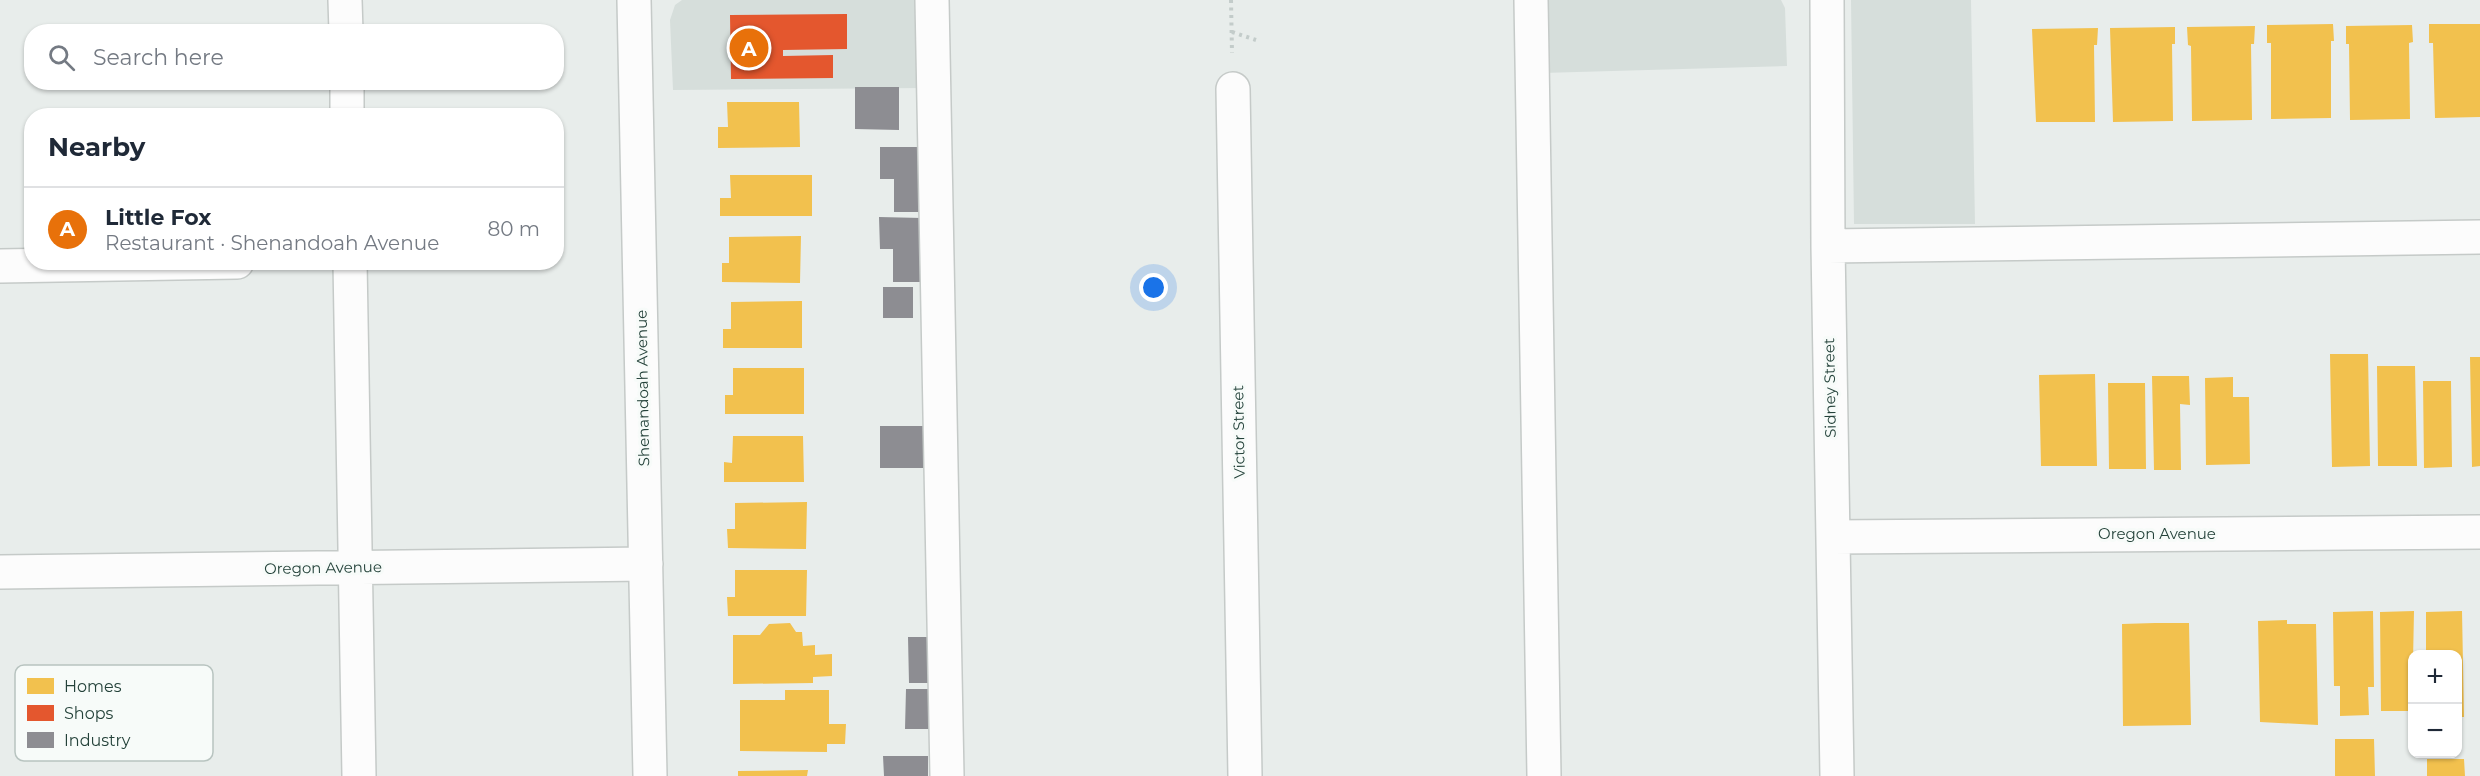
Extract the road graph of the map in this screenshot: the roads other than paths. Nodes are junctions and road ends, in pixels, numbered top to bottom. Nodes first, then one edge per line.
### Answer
1 (345, 0) edge
2 (634, 0) edge
3 (932, 0) edge
4 (1531, 0) edge
5 (1827, 0) edge
6 (346, 24) edge
7 (1233, 88) road end
8 (347, 90) edge
9 (347, 108) edge
10 (2480, 237) edge
11 (1828, 246) junction
12 (0, 266) edge
13 (24, 266) edge
14 (350, 270) edge
15 (2480, 532) edge
16 (1833, 537) junction
17 (646, 564) junction
18 (356, 568) junction
19 (0, 572) edge
20 (359, 776) edge
21 (650, 776) edge
22 (947, 776) edge
23 (1245, 776) edge
24 (1544, 776) edge
25 (1837, 776) edge

1 - 6 street
2 - 17 street, Shenandoah Avenue
3 - 22 street
4 - 24 street
5 - 11 street, Sidney Street
7 - 23 street, Victor Street
8 - 9 street
10 - 11 street
11 - 16 street, Sidney Street
12 - 13 street
14 - 18 street
15 - 16 street, Oregon Avenue
16 - 25 street, Sidney Street
17 - 18 street, Oregon Avenue
17 - 21 street, Shenandoah Avenue
18 - 19 street, Oregon Avenue
18 - 20 street

